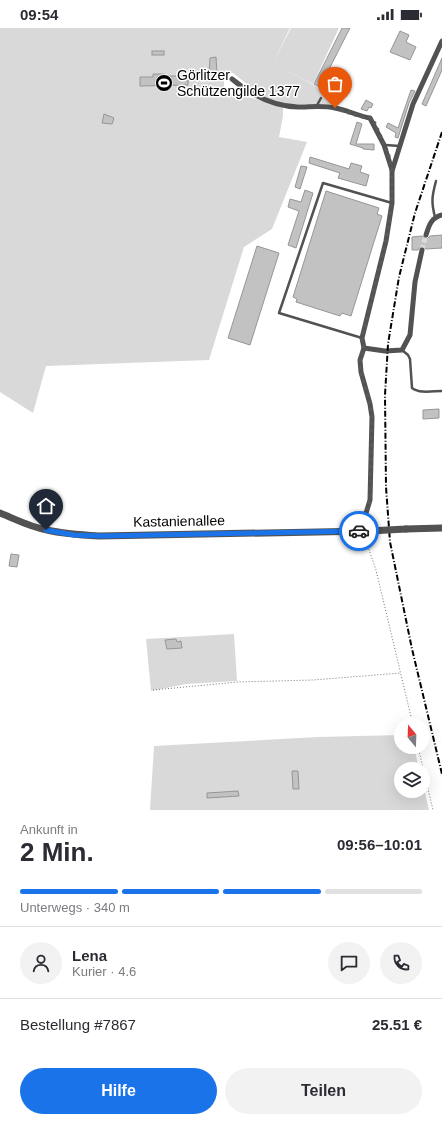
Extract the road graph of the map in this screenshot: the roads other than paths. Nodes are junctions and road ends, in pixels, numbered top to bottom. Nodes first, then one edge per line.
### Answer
1 (442, 41) edge
2 (232, 79) road end
3 (321, 98) dead end
4 (316, 107) junction
5 (384, 145) junction
6 (400, 146) junction
7 (392, 171) junction
8 (436, 180) dead end
9 (392, 203) junction
10 (442, 215) edge
11 (435, 217) junction
12 (426, 235) tunnel mouth
13 (422, 250) tunnel mouth
14 (362, 338) junction
15 (364, 348) junction
16 (402, 350) junction
17 (442, 391) edge
18 (0, 513) edge
19 (442, 528) edge
20 (366, 531) junction

1 - 6 street
2 - 4 street
3 - 4 lane
4 - 5 street
5 - 6 lane
5 - 7 street
6 - 7 street
7 - 9 street
8 - 11 lane
9 - 14 street
9 - 14 lane
10 - 11 street
11 - 12 street
13 - 16 street
14 - 15 street
15 - 16 street
15 - 20 street
16 - 17 lane
18 - 20 street, Kastanienallee
19 - 20 street, Kastanienallee, bridge

